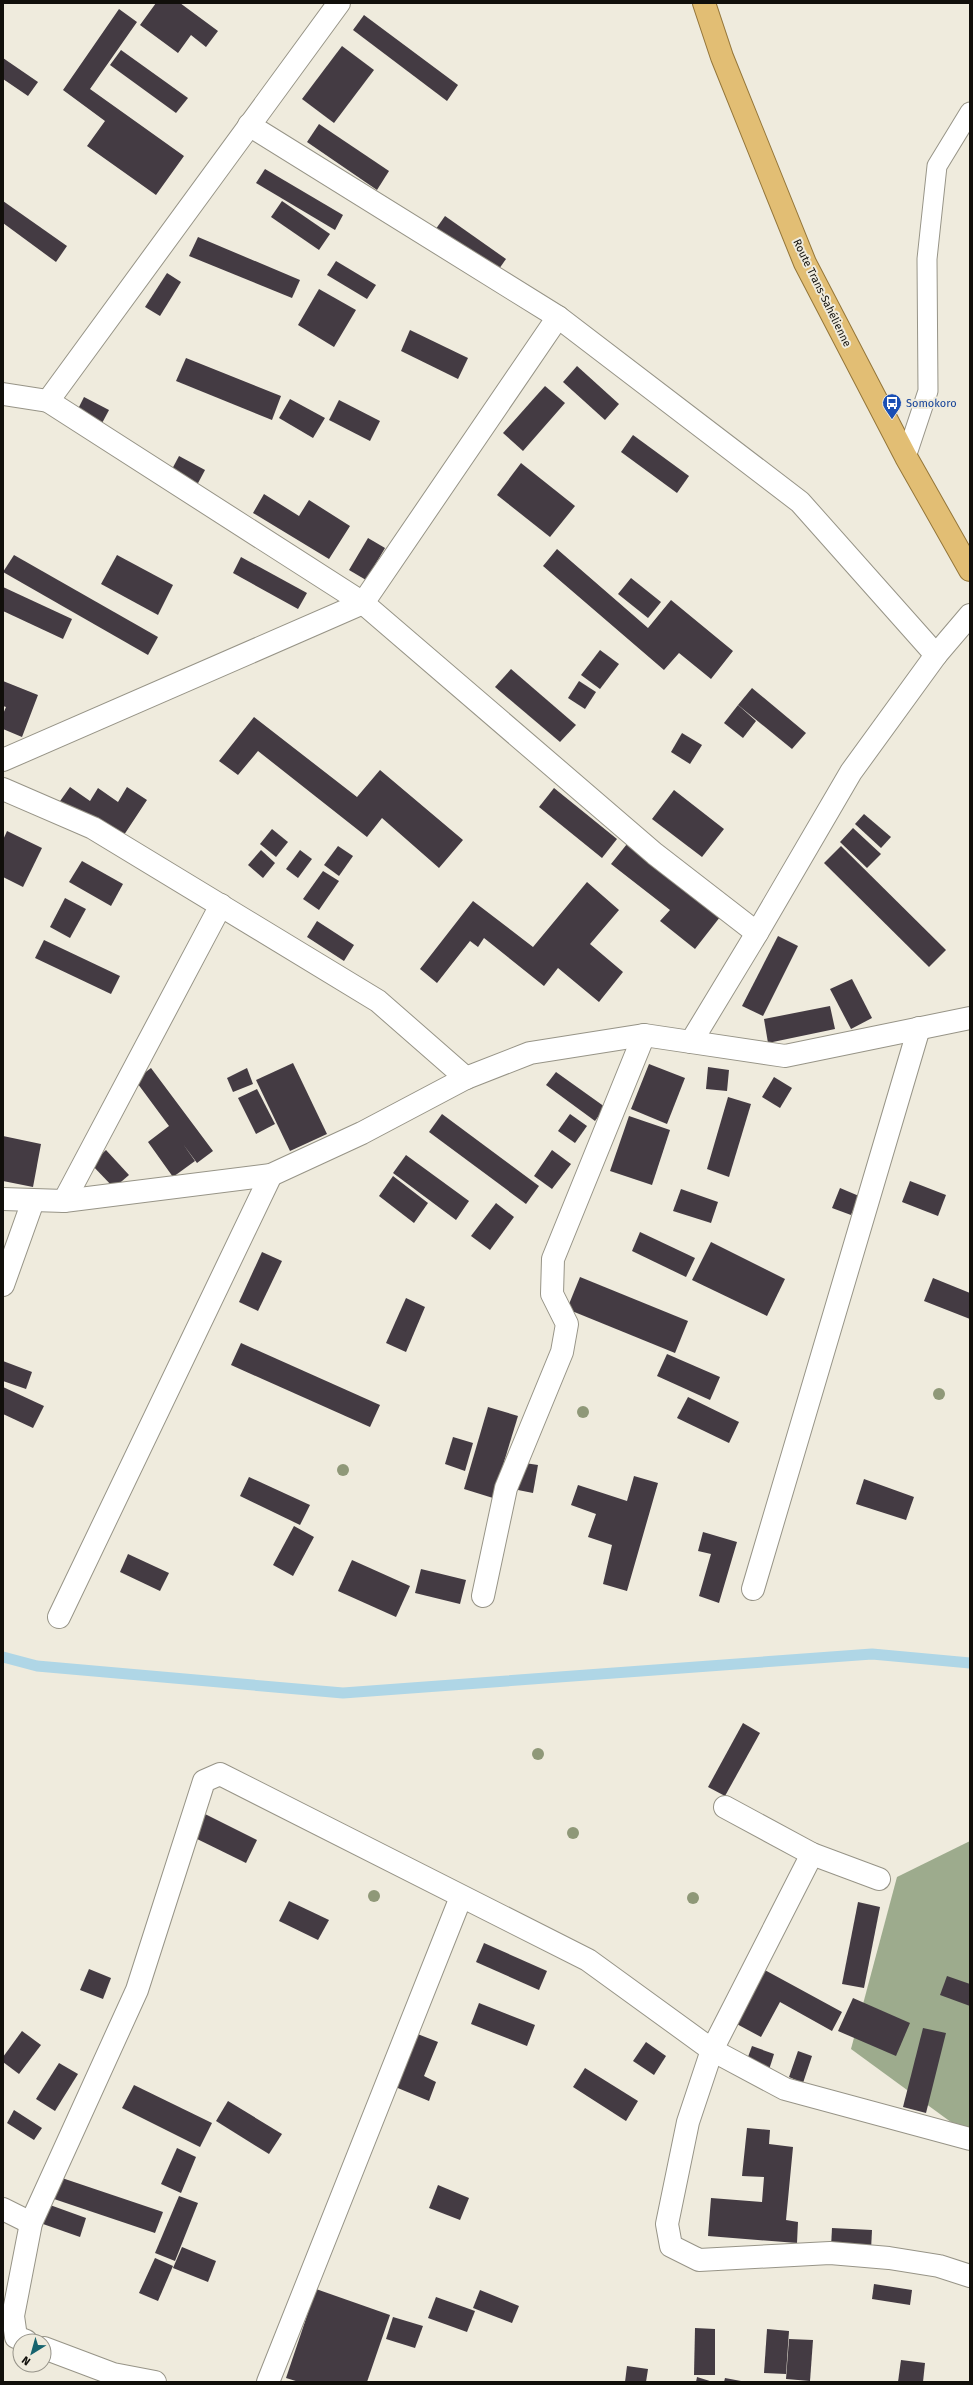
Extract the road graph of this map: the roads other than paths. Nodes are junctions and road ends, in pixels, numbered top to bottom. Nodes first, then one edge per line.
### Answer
1 (339, 3) edge
2 (704, 3) edge
3 (970, 112) edge
4 (250, 125) junction
5 (558, 317) junction
6 (3, 394) edge
7 (48, 401) junction
8 (906, 457) junction
9 (970, 570) edge
10 (363, 603) junction
11 (970, 615) edge
12 (936, 655) junction
13 (3, 760) edge
14 (3, 789) edge
15 (221, 905) junction
16 (757, 933) junction
17 (970, 1018) edge
18 (919, 1028) junction
19 (644, 1035) junction
20 (691, 1042) junction
21 (466, 1078) junction
22 (271, 1175) junction
23 (3, 1199) edge
24 (33, 1201) junction
25 (64, 1201) junction
26 (3, 1285) edge
27 (753, 1589) dead end
28 (483, 1596) dead end
29 (59, 1617) dead end
30 (725, 1807) dead end
31 (812, 1854) junction
32 (879, 1880) dead end
33 (461, 1897) junction
34 (712, 2050) junction
35 (970, 2139) edge
36 (3, 2209) edge
37 (31, 2223) junction
38 (970, 2276) edge
39 (14, 2333) edge
40 (52, 2351) edge
41 (154, 2382) edge
42 (268, 2382) edge

1 - 4 street
2 - 8 highway, Route Trans-Sahélienne
3 - 8 lane
4 - 5 street
4 - 7 street
5 - 10 street
5 - 12 street
6 - 7 street
7 - 10 street
8 - 9 highway, Route Trans-Sahélienne
10 - 13 street
10 - 16 street
11 - 12 street
12 - 16 street
14 - 15 street
15 - 21 street
15 - 25 street
16 - 20 street
17 - 18 street
18 - 20 street
18 - 27 street
19 - 20 street
19 - 21 street
19 - 28 street
21 - 22 street
22 - 25 street
22 - 29 street
23 - 24 street
24 - 25 street
24 - 26 street
30 - 31 street
31 - 32 street
31 - 34 street
33 - 34 street
33 - 37 street
33 - 42 street
34 - 35 street
34 - 38 street
36 - 37 street
37 - 39 street
40 - 41 street

